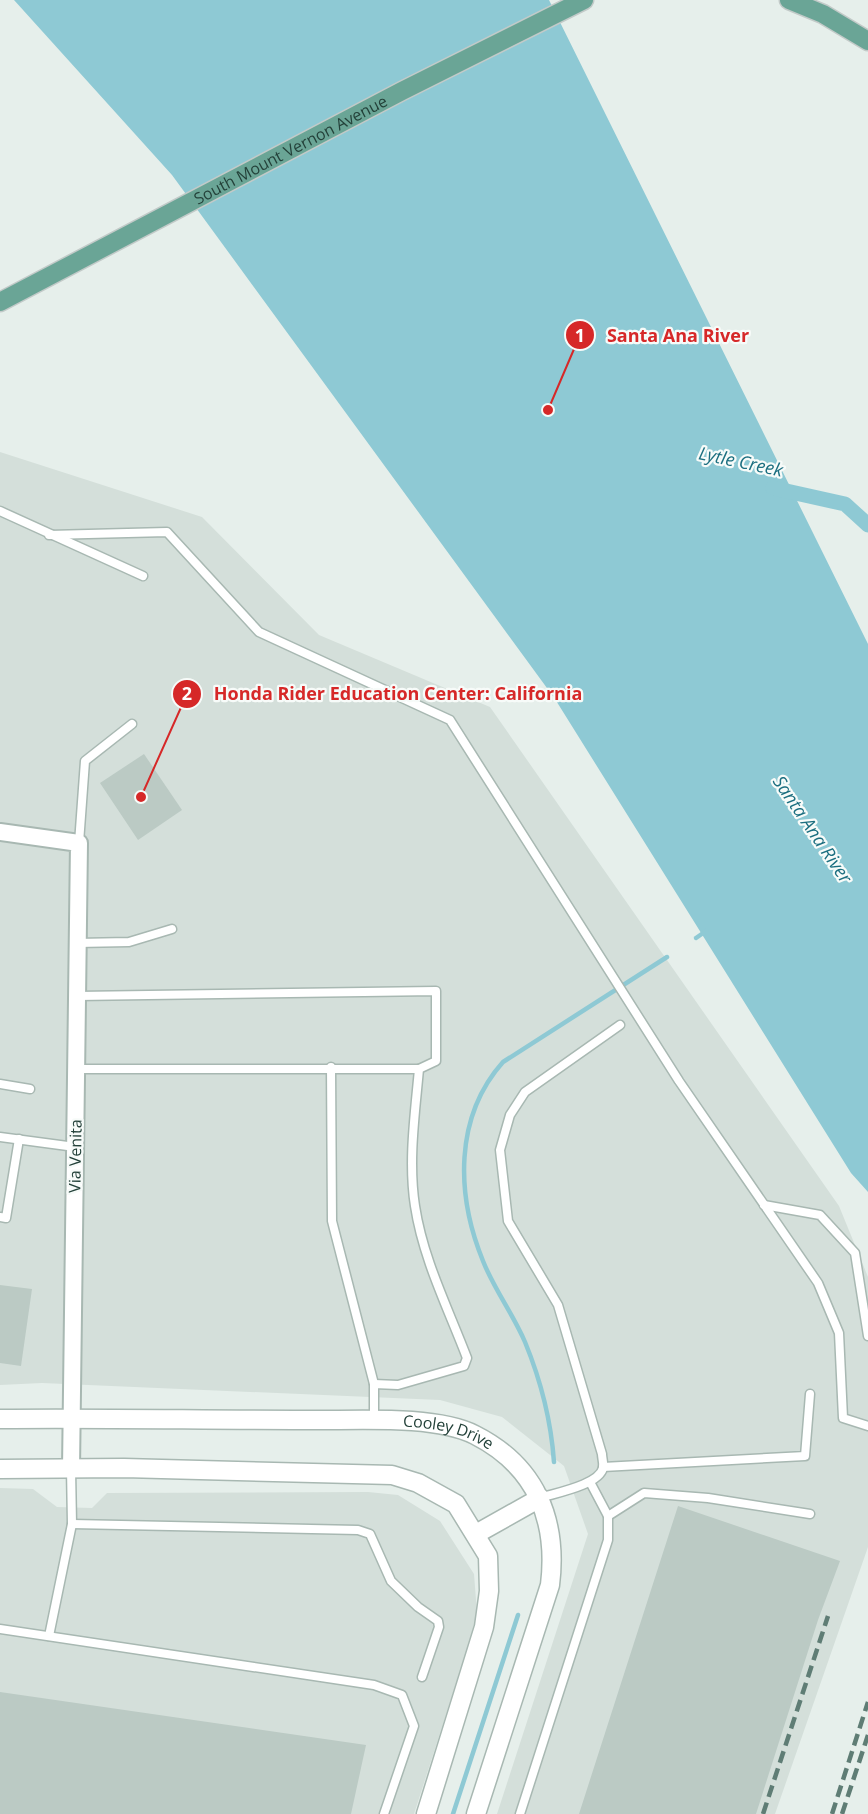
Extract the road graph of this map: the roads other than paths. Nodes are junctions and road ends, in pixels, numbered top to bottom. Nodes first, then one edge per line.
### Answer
1 (584, 0) edge
2 (789, 0) edge
3 (868, 41) edge
4 (0, 302) edge
5 (0, 511) edge
6 (49, 535) junction
7 (142, 576) dead end
8 (132, 724) dead end
9 (0, 832) edge
10 (79, 843) junction
11 (172, 928) dead end
12 (77, 943) junction
13 (77, 996) junction
14 (620, 1025) dead end
15 (331, 1067) junction
16 (76, 1069) junction
17 (419, 1069) junction
18 (0, 1084) edge
19 (30, 1089) dead end
20 (0, 1137) edge
21 (19, 1139) junction
22 (75, 1147) junction
23 (764, 1205) junction
24 (0, 1217) edge
25 (868, 1336) edge
26 (374, 1384) junction
27 (810, 1394) dead end
28 (71, 1418) junction
29 (0, 1419) edge
30 (374, 1421) junction
31 (868, 1426) edge
32 (603, 1467) junction
33 (0, 1468) edge
34 (70, 1469) junction
35 (590, 1482) junction
36 (540, 1498) junction
37 (810, 1514) dead end
38 (608, 1516) junction
39 (72, 1524) junction
40 (476, 1534) junction
41 (0, 1629) edge
42 (49, 1636) junction
43 (422, 1677) dead end
44 (384, 1814) edge
45 (426, 1814) edge
46 (476, 1814) edge
47 (520, 1814) edge

1 - 4 main road, South Mount Vernon Avenue
2 - 3 main road
5 - 6 lane
6 - 7 lane
6 - 23 lane
8 - 10 lane
9 - 10 street
10 - 12 street, Via Venita
11 - 12 lane
12 - 13 street, Via Venita
13 - 16 street, Via Venita
13 - 17 lane
14 - 32 lane
15 - 16 lane
15 - 17 lane
15 - 26 lane
16 - 22 street, Via Venita
17 - 26 lane
18 - 19 lane
20 - 21 lane
21 - 22 lane
21 - 24 lane
22 - 28 street, Via Venita
23 - 25 lane
23 - 31 lane
26 - 30 lane
27 - 32 lane
28 - 29 street, Cooley Drive
28 - 30 street, Cooley Drive
28 - 34 street, Via Venita
30 - 36 street, Cooley Drive
32 - 35 lane
33 - 34 street
34 - 39 lane
34 - 40 street
35 - 36 lane
35 - 38 lane
36 - 40 street
36 - 46 street, Cooley Drive
37 - 38 lane
38 - 47 lane
39 - 42 lane
39 - 43 lane
40 - 45 street
41 - 42 lane
42 - 44 lane

